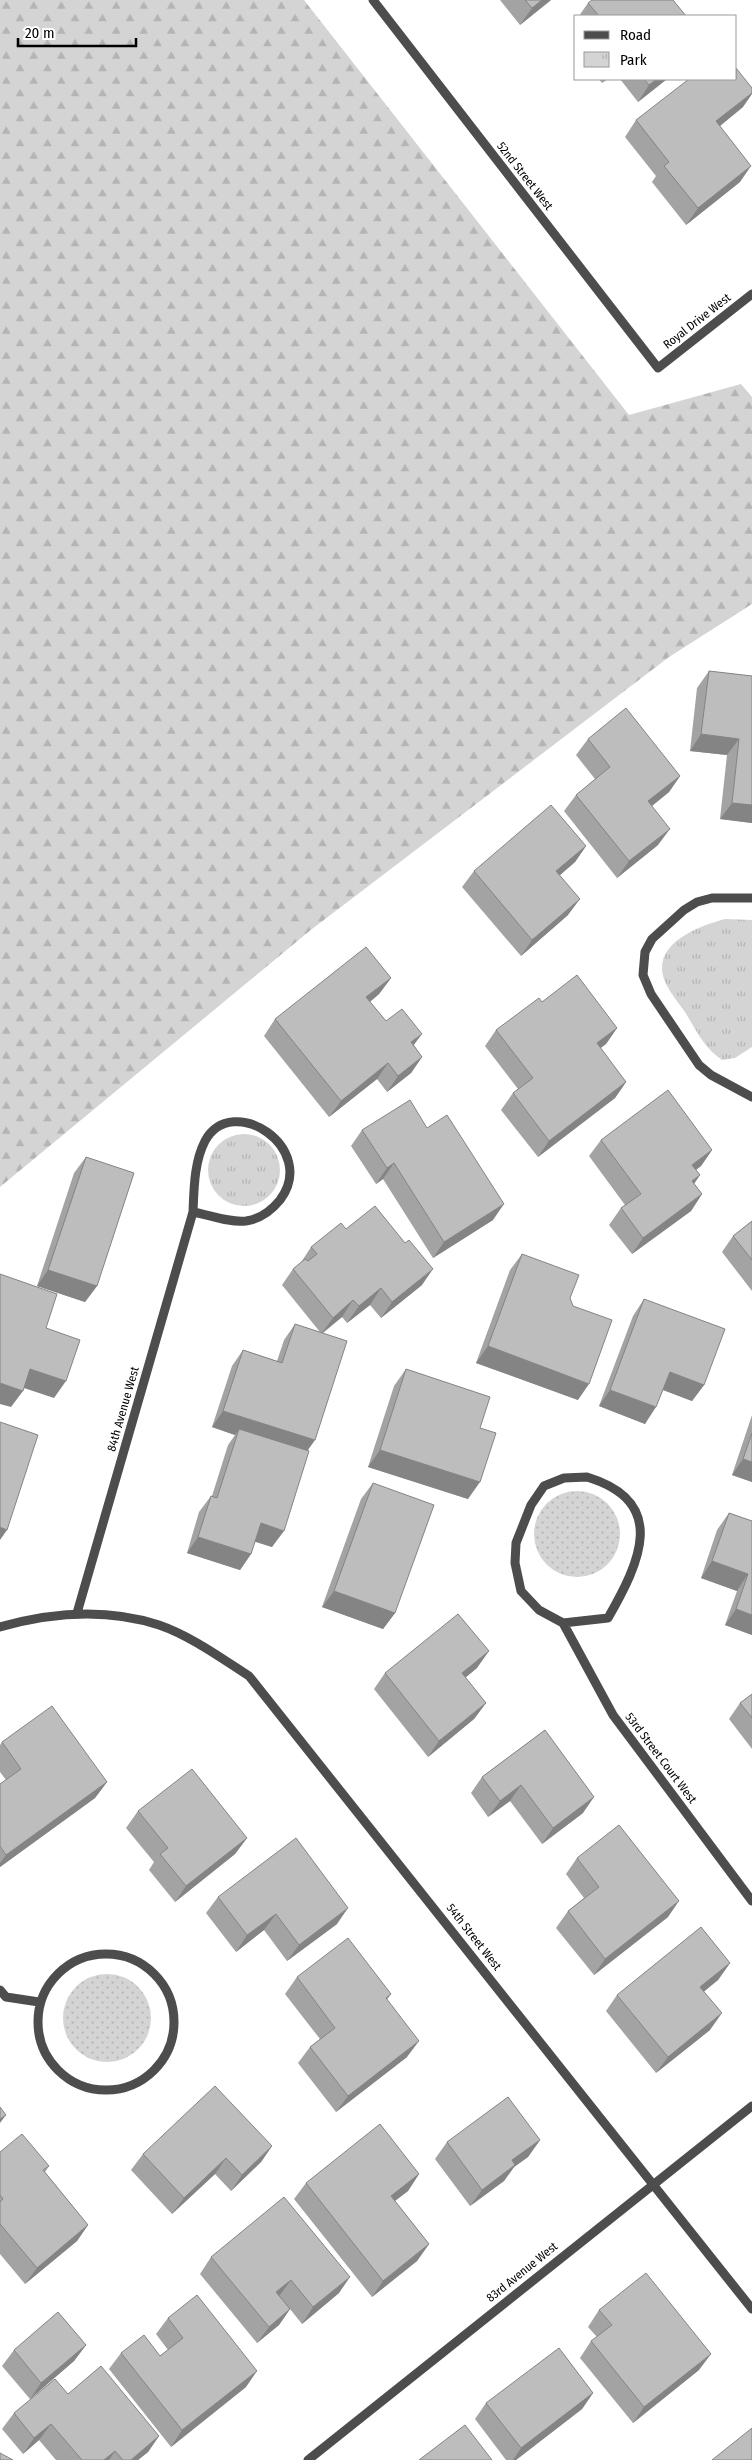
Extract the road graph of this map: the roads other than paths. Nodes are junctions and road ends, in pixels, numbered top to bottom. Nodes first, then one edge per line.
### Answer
1 (372, 0) edge
2 (752, 294) edge
3 (658, 368) joint
4 (752, 898) edge
5 (752, 1097) edge
6 (193, 1212) junction
7 (76, 1613) junction
8 (563, 1623) junction
9 (0, 1627) edge
10 (752, 1901) edge
11 (0, 1990) edge
12 (39, 2002) junction
13 (752, 2106) edge
14 (653, 2182) junction
15 (752, 2309) edge
16 (308, 2460) edge

1 - 3 street, 52nd Street West
2 - 3 street, Royal Drive West
4 - 5 street
6 - 6 street, 84th Avenue West
6 - 7 street, 84th Avenue West
7 - 9 street, 54th Street West
7 - 14 street, 54th Street West
8 - 8 street
8 - 10 street, 53rd Street Court West
11 - 12 street
12 - 12 street
13 - 14 street, 83rd Avenue West
14 - 15 street, 54th Street West
14 - 16 street, 83rd Avenue West

